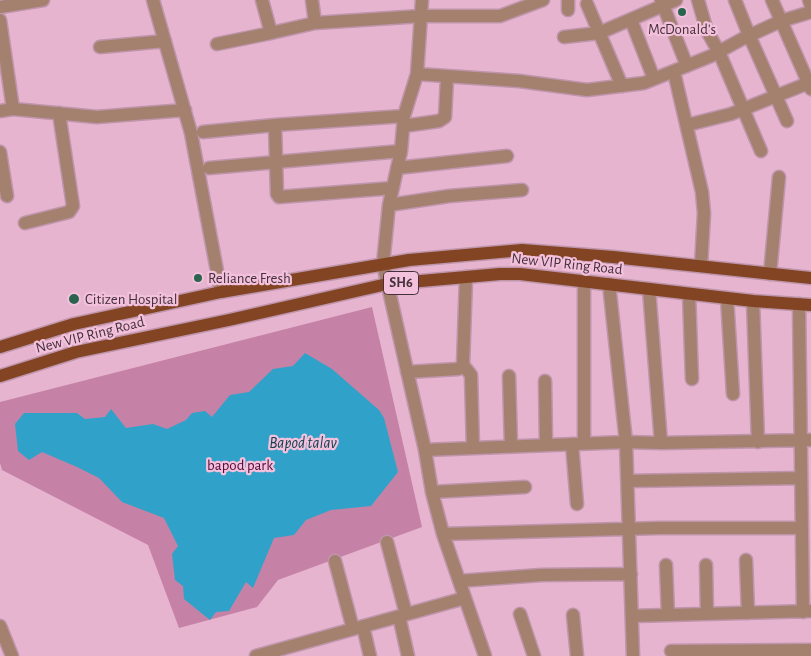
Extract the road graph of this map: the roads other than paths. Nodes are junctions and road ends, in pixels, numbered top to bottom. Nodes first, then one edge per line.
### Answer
1 (43, 0) edge
2 (153, 0) edge
3 (262, 0) edge
4 (312, 0) edge
5 (422, 0) edge
6 (543, 0) edge
7 (676, 0) edge
8 (698, 0) edge
9 (735, 0) edge
10 (772, 0) edge
11 (809, 0) edge
12 (662, 3) edge
13 (587, 4) dead end
14 (811, 6) edge
15 (0, 7) edge
16 (811, 12) edge
17 (421, 16) junction
18 (0, 20) edge
19 (630, 20) junction
20 (780, 21) junction
21 (315, 23) junction
22 (271, 33) junction
23 (599, 33) junction
24 (749, 35) junction
25 (564, 37) dead end
26 (165, 41) junction
27 (217, 44) dead end
28 (100, 47) dead end
29 (719, 52) junction
30 (687, 66) junction
31 (674, 72) junction
32 (416, 74) junction
33 (446, 77) junction
34 (654, 79) junction
35 (810, 85) edge
36 (622, 86) junction
37 (776, 96) junction
38 (743, 109) junction
39 (6, 110) edge
40 (184, 110) junction
41 (59, 114) junction
42 (404, 121) junction
43 (787, 121) dead end
44 (274, 125) junction
45 (687, 125) junction
46 (203, 132) dead end
47 (401, 150) junction
48 (761, 151) dead end
49 (0, 152) edge
50 (507, 156) dead end
51 (277, 161) junction
52 (209, 168) dead end
53 (397, 168) junction
54 (778, 177) dead end
55 (393, 188) junction
56 (522, 190) dead end
57 (7, 196) dead end
58 (389, 205) junction
59 (25, 223) dead end
60 (383, 264) junction
61 (701, 266) junction
62 (770, 274) junction
63 (810, 275) edge
64 (466, 277) junction
65 (584, 282) junction
66 (387, 284) junction
67 (609, 284) junction
68 (649, 289) junction
69 (221, 292) junction
70 (689, 294) junction
71 (727, 298) junction
72 (753, 301) junction
73 (805, 304) edge
74 (0, 347) edge
75 (463, 365) junction
76 (407, 372) junction
77 (0, 376) edge
78 (509, 376) dead end
79 (692, 379) dead end
80 (545, 381) dead end
81 (733, 394) dead end
82 (806, 440) edge
83 (626, 442) junction
84 (758, 442) junction
85 (661, 443) junction
86 (578, 444) junction
87 (546, 445) junction
88 (511, 446) junction
89 (473, 448) junction
90 (425, 450) junction
91 (801, 478) junction
92 (628, 481) junction
93 (525, 487) dead end
94 (432, 492) junction
95 (578, 504) dead end
96 (802, 528) junction
97 (629, 529) junction
98 (443, 534) junction
99 (387, 542) dead end
100 (746, 560) dead end
101 (335, 561) dead end
102 (666, 565) dead end
103 (706, 566) dead end
104 (631, 574) junction
105 (459, 581) junction
106 (465, 598) junction
107 (807, 612) edge
108 (748, 613) junction
109 (520, 614) dead end
110 (707, 614) junction
111 (402, 615) junction
112 (573, 615) dead end
113 (668, 615) junction
114 (632, 616) junction
115 (358, 628) junction
116 (1, 633) edge
117 (811, 650) edge
118 (671, 651) dead end
119 (744, 653) edge
120 (12, 656) edge
121 (256, 656) edge
122 (370, 656) edge
123 (408, 656) edge
124 (484, 656) edge
125 (534, 656) edge
126 (577, 656) edge
127 (633, 656) edge

1 - 15 street
2 - 26 street
3 - 22 street
4 - 21 street
5 - 17 street
6 - 17 street
7 - 12 street
8 - 29 street
9 - 24 street
10 - 20 street
11 - 14 street
12 - 19 street
12 - 30 street
13 - 23 street
16 - 20 street
17 - 21 street
17 - 32 street
18 - 39 street
19 - 23 street
19 - 34 street
20 - 24 street
20 - 35 street
21 - 22 street
22 - 27 street
23 - 25 street
23 - 36 street
24 - 29 street
24 - 37 street
26 - 28 street
26 - 40 street
29 - 30 street
29 - 38 street
30 - 31 street
31 - 34 street
31 - 45 street
32 - 33 street
32 - 42 street
33 - 36 street
33 - 42 street
34 - 36 street
35 - 37 street
37 - 38 street
37 - 43 street
38 - 45 street
38 - 48 street
39 - 41 street
40 - 41 street
40 - 69 street
41 - 59 street
42 - 44 street
42 - 47 street
44 - 46 street
44 - 51 street
45 - 61 street
47 - 51 street
47 - 53 street
49 - 57 street
50 - 53 street
51 - 52 street
51 - 55 street
53 - 55 street
54 - 62 street
55 - 58 street
56 - 58 street
58 - 60 street
60 - 61 main road, New VIP Ring Road
60 - 66 street
60 - 69 main road, New VIP Ring Road
61 - 62 main road, New VIP Ring Road
62 - 63 main road, New VIP Ring Road
64 - 65 main road, New VIP Ring Road / SH6
64 - 66 main road, New VIP Ring Road / SH6
64 - 75 street
65 - 67 main road, New VIP Ring Road / SH6
65 - 86 street
66 - 76 street
66 - 77 main road, New VIP Ring Road / SH6
67 - 68 main road, New VIP Ring Road / SH6
67 - 83 street
68 - 70 main road, New VIP Ring Road / SH6
68 - 85 street
69 - 74 main road, New VIP Ring Road
70 - 71 main road, New VIP Ring Road / SH6
70 - 79 street
71 - 72 main road, New VIP Ring Road / SH6
71 - 81 street
72 - 73 main road, New VIP Ring Road / SH6
72 - 84 street
73 - 82 street
75 - 76 street
75 - 89 street
76 - 90 street
78 - 88 street
80 - 87 street
82 - 84 street
82 - 91 street
83 - 85 street
83 - 86 street
83 - 92 street
84 - 85 street
86 - 87 street
86 - 95 street
87 - 88 street
88 - 89 street
89 - 90 street
90 - 94 street
91 - 92 street
91 - 96 street
92 - 97 street
93 - 94 street
94 - 98 street
96 - 97 street
96 - 107 street
97 - 98 street
97 - 104 street
98 - 105 street
99 - 111 street
100 - 108 street
101 - 115 street
102 - 113 street
103 - 110 street
104 - 105 street
104 - 114 street
105 - 106 street
106 - 111 street
106 - 124 street
107 - 108 street
108 - 110 street
109 - 125 street
110 - 113 street
111 - 115 street
111 - 123 street
112 - 126 street
113 - 114 street
114 - 127 street
115 - 121 street
115 - 122 street
116 - 120 street
117 - 119 street
118 - 119 street

